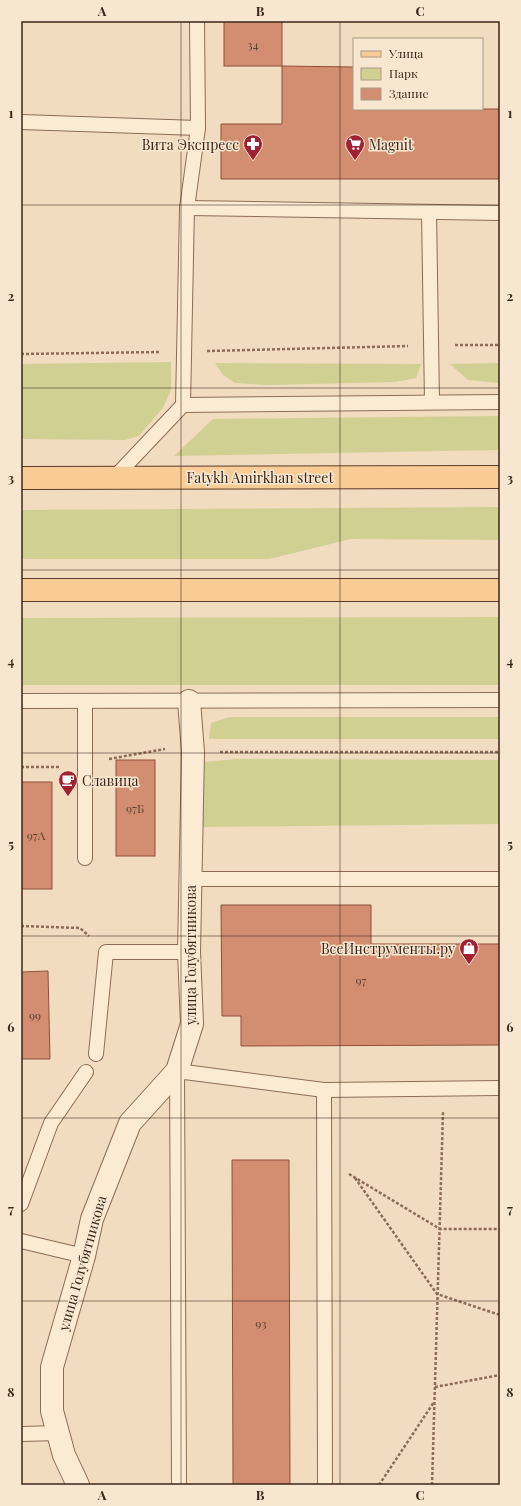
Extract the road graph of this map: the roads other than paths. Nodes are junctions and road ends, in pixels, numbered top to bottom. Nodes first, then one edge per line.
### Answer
1 (197, 21) edge
2 (21, 122) edge
3 (198, 128) junction
4 (187, 208) junction
5 (429, 212) junction
6 (500, 213) edge
7 (432, 402) junction
8 (500, 402) edge
9 (183, 405) junction
10 (500, 477) edge
11 (21, 478) edge
12 (114, 478) junction
13 (21, 590) edge
14 (500, 590) edge
15 (500, 700) edge
16 (21, 701) edge
17 (85, 701) junction
18 (189, 701) junction
19 (85, 858) dead end
20 (500, 879) edge
21 (190, 880) junction
22 (189, 952) junction
23 (96, 1054) dead end
24 (176, 1071) junction
25 (86, 1072) dead end
26 (500, 1088) edge
27 (324, 1090) junction
28 (21, 1204) edge
29 (21, 1241) edge
30 (84, 1256) junction
31 (58, 1433) junction
32 (21, 1434) edge
33 (78, 1485) edge
34 (179, 1485) edge
35 (325, 1485) edge

1 - 3 lane
2 - 3 lane
3 - 4 lane
4 - 5 lane
4 - 9 lane
5 - 6 lane
5 - 7 lane
7 - 8 lane
7 - 9 lane
9 - 12 lane
10 - 12 main road, Fatykh Amirkhan street
11 - 12 main road, Fatykh Amirkhan street
13 - 14 main road
15 - 18 lane
16 - 17 lane
17 - 18 lane
17 - 19 lane
18 - 21 street, улица Голубятникова
20 - 21 lane
21 - 22 street, улица Голубятникова
22 - 23 lane
22 - 24 street, улица Голубятникова
24 - 27 lane
24 - 30 street, улица Голубятникова
24 - 34 lane
25 - 28 lane
26 - 27 lane
27 - 35 lane
29 - 30 lane
30 - 31 street, улица Голубятникова
31 - 32 lane
31 - 33 street, улица Голубятникова

